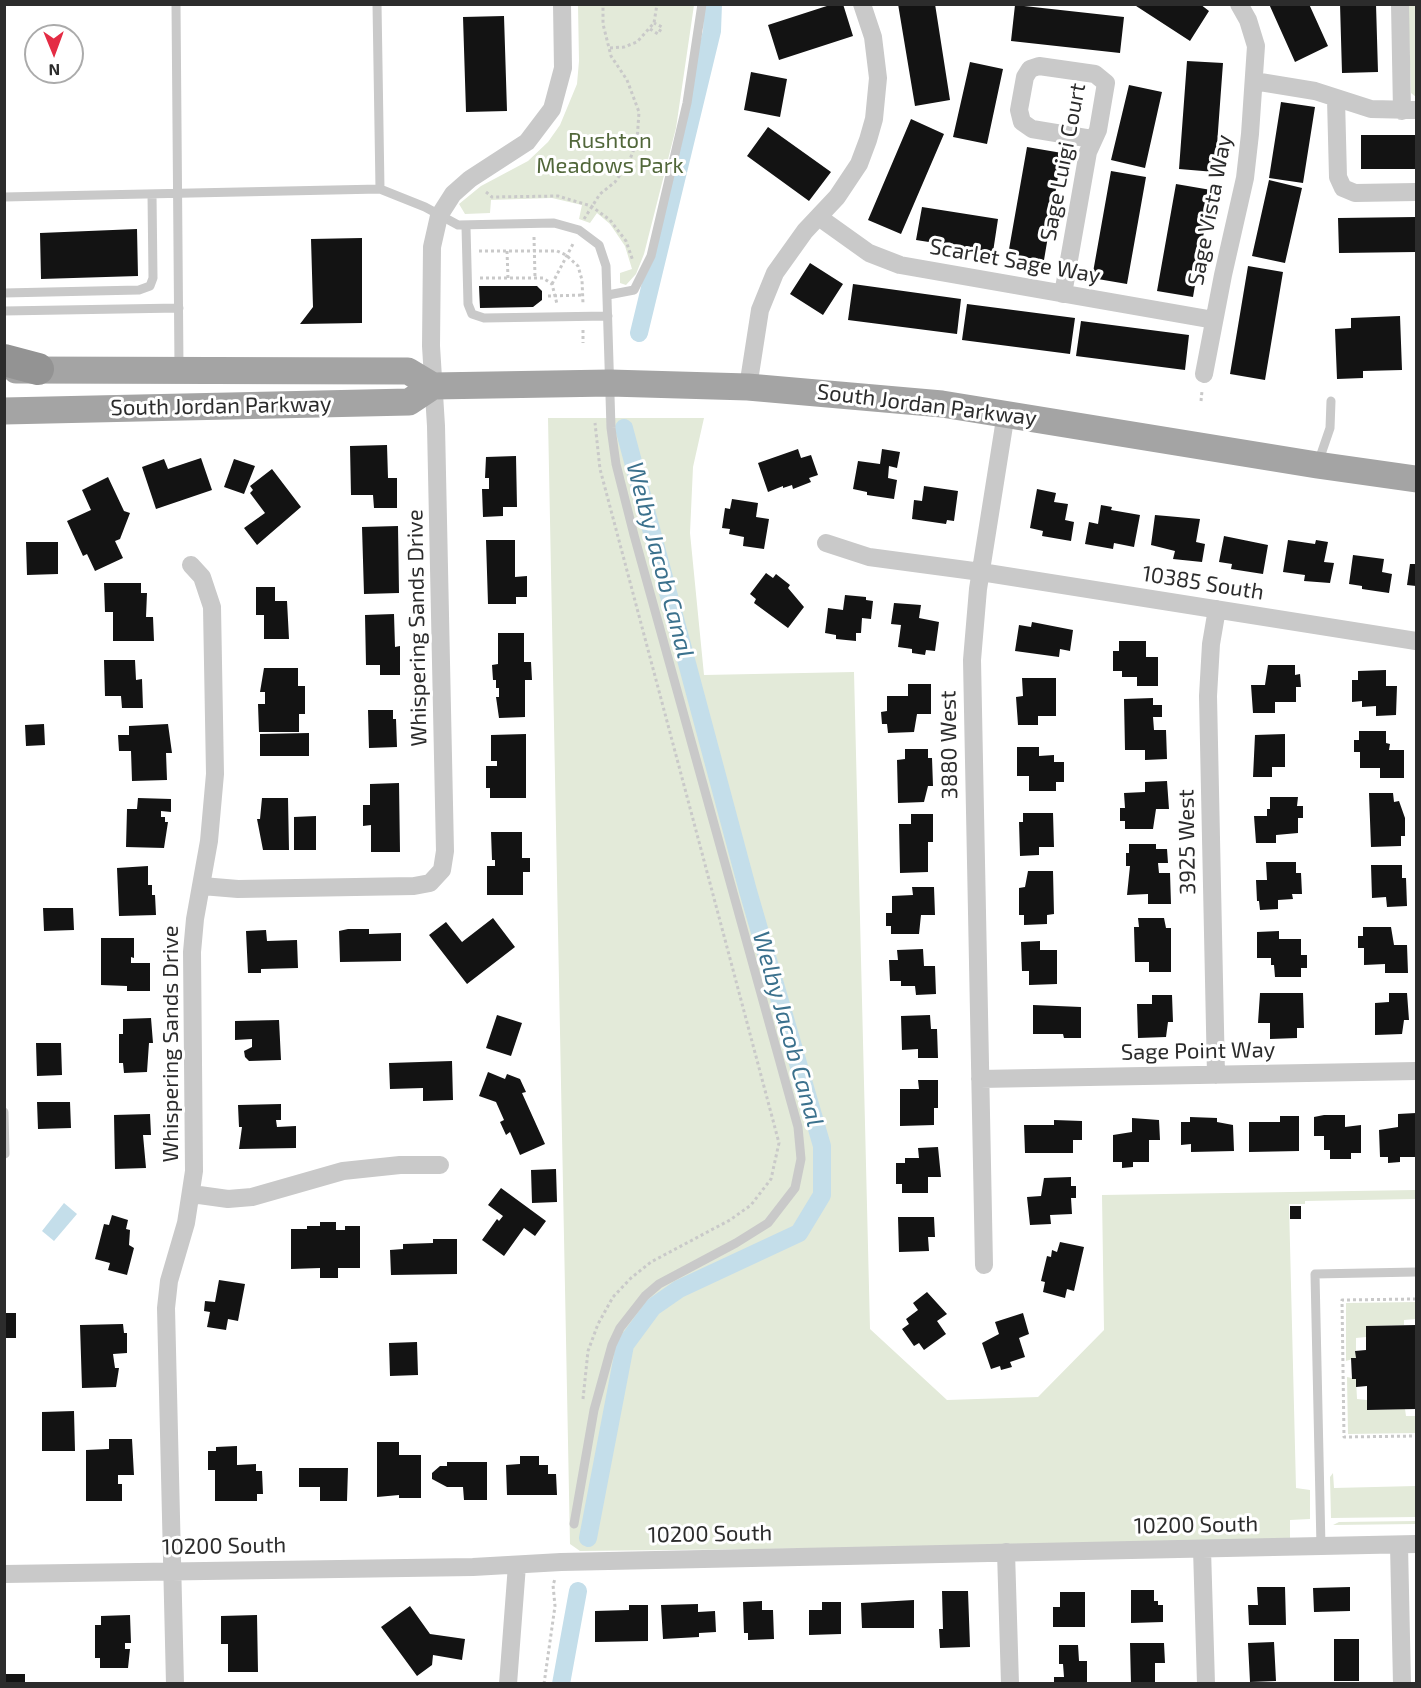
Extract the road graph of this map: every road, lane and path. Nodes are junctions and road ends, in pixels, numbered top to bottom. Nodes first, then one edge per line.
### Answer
1 (176, 4) edge
2 (377, 4) edge
3 (562, 4) edge
4 (603, 4) edge
5 (657, 4) edge
6 (702, 4) edge
7 (862, 4) edge
8 (1239, 4) edge
9 (1400, 4) edge
10 (654, 23) junction
11 (650, 29) junction
12 (610, 48) junction
13 (1254, 81) junction
14 (1336, 99) junction
15 (1409, 111) edge
16 (1092, 139) junction
17 (380, 189) junction
18 (1416, 192) edge
19 (178, 193) junction
20 (152, 194) junction
21 (4, 197) edge
22 (439, 216) junction
23 (820, 218) junction
24 (583, 220) dead end
25 (466, 227) junction
26 (574, 240) dead end
27 (535, 249) junction
28 (472, 251) dead end
29 (507, 251) junction
30 (566, 255) junction
31 (536, 277) junction
32 (480, 278) dead end
33 (508, 278) junction
34 (552, 284) junction
35 (4, 293) edge
36 (1063, 294) junction
37 (583, 295) junction
38 (608, 295) junction
39 (548, 296) dead end
40 (556, 296) junction
41 (558, 306) dead end
42 (179, 308) junction
43 (583, 309) dead end
44 (4, 311) edge
45 (608, 316) junction
46 (1214, 320) junction
47 (583, 325) dead end
48 (583, 343) dead end
49 (4, 360) edge
50 (38, 369) junction
51 (4, 370) edge
52 (179, 370) junction
53 (1204, 374) dead end
54 (610, 383) junction
55 (433, 386) junction
56 (748, 387) junction
57 (1331, 401) dead end
58 (4, 411) edge
59 (1006, 413) junction
60 (595, 423) dead end
61 (1317, 465) junction
62 (1416, 479) edge
63 (826, 543) dead end
64 (192, 565) dead end
65 (981, 572) junction
66 (1217, 609) junction
67 (1416, 641) edge
68 (202, 886) junction
69 (1416, 1071) edge
70 (1216, 1075) junction
71 (980, 1079) junction
72 (4, 1112) edge
73 (5, 1154) edge
74 (440, 1165) dead end
75 (192, 1194) junction
76 (984, 1265) dead end
77 (1416, 1272) edge
78 (1416, 1299) edge
79 (1343, 1369) junction
80 (1351, 1369) dead end
81 (583, 1401) dead end
82 (1416, 1436) edge
83 (574, 1524) dead end
84 (1408, 1544) edge
85 (1321, 1547) junction
86 (1203, 1549) junction
87 (1006, 1552) junction
88 (561, 1562) junction
89 (516, 1565) junction
90 (172, 1571) junction
91 (4, 1574) edge
92 (175, 1683) edge
93 (508, 1683) edge
94 (544, 1683) edge
95 (1010, 1683) edge
96 (1206, 1683) edge
97 (1402, 1683) edge

1 - 19 lane
2 - 17 lane
3 - 22 street
4 - 12 path
5 - 10 path
6 - 38 lane
7 - 23 street
8 - 13 street, Sage Vista Way
9 - 15 street
10 - 11 path
10 - 11 path
11 - 12 path
12 - 24 path
13 - 14 street
13 - 46 street, Sage Vista Way
14 - 15 street
14 - 18 street
16 - 16 street, Sage Luigi Court
16 - 36 street, Sage Luigi Court
17 - 19 lane
17 - 22 lane
19 - 20 lane
19 - 42 lane
20 - 21 lane
20 - 35 lane
22 - 25 lane
22 - 55 street, Whispering Sands Drive
23 - 36 street, Scarlet Sage Way
23 - 56 street
25 - 38 lane
25 - 45 lane
26 - 30 path
27 - 29 path
27 - 30 path
27 - 31 path
28 - 29 path
29 - 33 path
30 - 34 path
30 - 37 path
31 - 33 path
31 - 34 path
32 - 33 path
34 - 40 path
36 - 46 street, Scarlet Sage Way
37 - 40 path
37 - 43 path
38 - 45 lane
39 - 40 path
40 - 41 path
42 - 44 lane
42 - 52 lane
45 - 54 lane
46 - 53 street, Sage Vista Way
47 - 48 path
49 - 50 highway
50 - 51 main road, South Jordan Parkway
50 - 52 main road, South Jordan Parkway
52 - 55 main road, South Jordan Parkway
54 - 55 main road, South Jordan Parkway
54 - 56 main road, South Jordan Parkway
54 - 83 lane
55 - 58 main road, South Jordan Parkway
55 - 68 street, Whispering Sands Drive
56 - 59 main road, South Jordan Parkway
57 - 61 lane
59 - 61 main road, South Jordan Parkway
59 - 65 street, 3880 West
60 - 81 path
61 - 62 main road, South Jordan Parkway
63 - 65 street, 10385 South
64 - 68 street
65 - 66 street, 10385 South
65 - 71 street, 3880 West
66 - 67 street, 10385 South
66 - 70 street, 3925 West
68 - 75 street, Whispering Sands Drive
69 - 70 street, Sage Point Way
70 - 71 street, Sage Point Way
71 - 76 street, 3880 West
72 - 73 lane
74 - 75 street
75 - 90 street, Whispering Sands Drive
77 - 85 lane
78 - 79 path
79 - 80 path
79 - 82 path
84 - 85 street, 10200 South
84 - 97 street
85 - 86 street, 10200 South
86 - 87 street, 10200 South
86 - 96 street
87 - 88 street, 10200 South
87 - 95 street
88 - 89 street, 10200 South
88 - 94 path
89 - 90 street, 10200 South
89 - 93 street
90 - 91 street, 10200 South
90 - 92 street, Whispering Sands Drive

